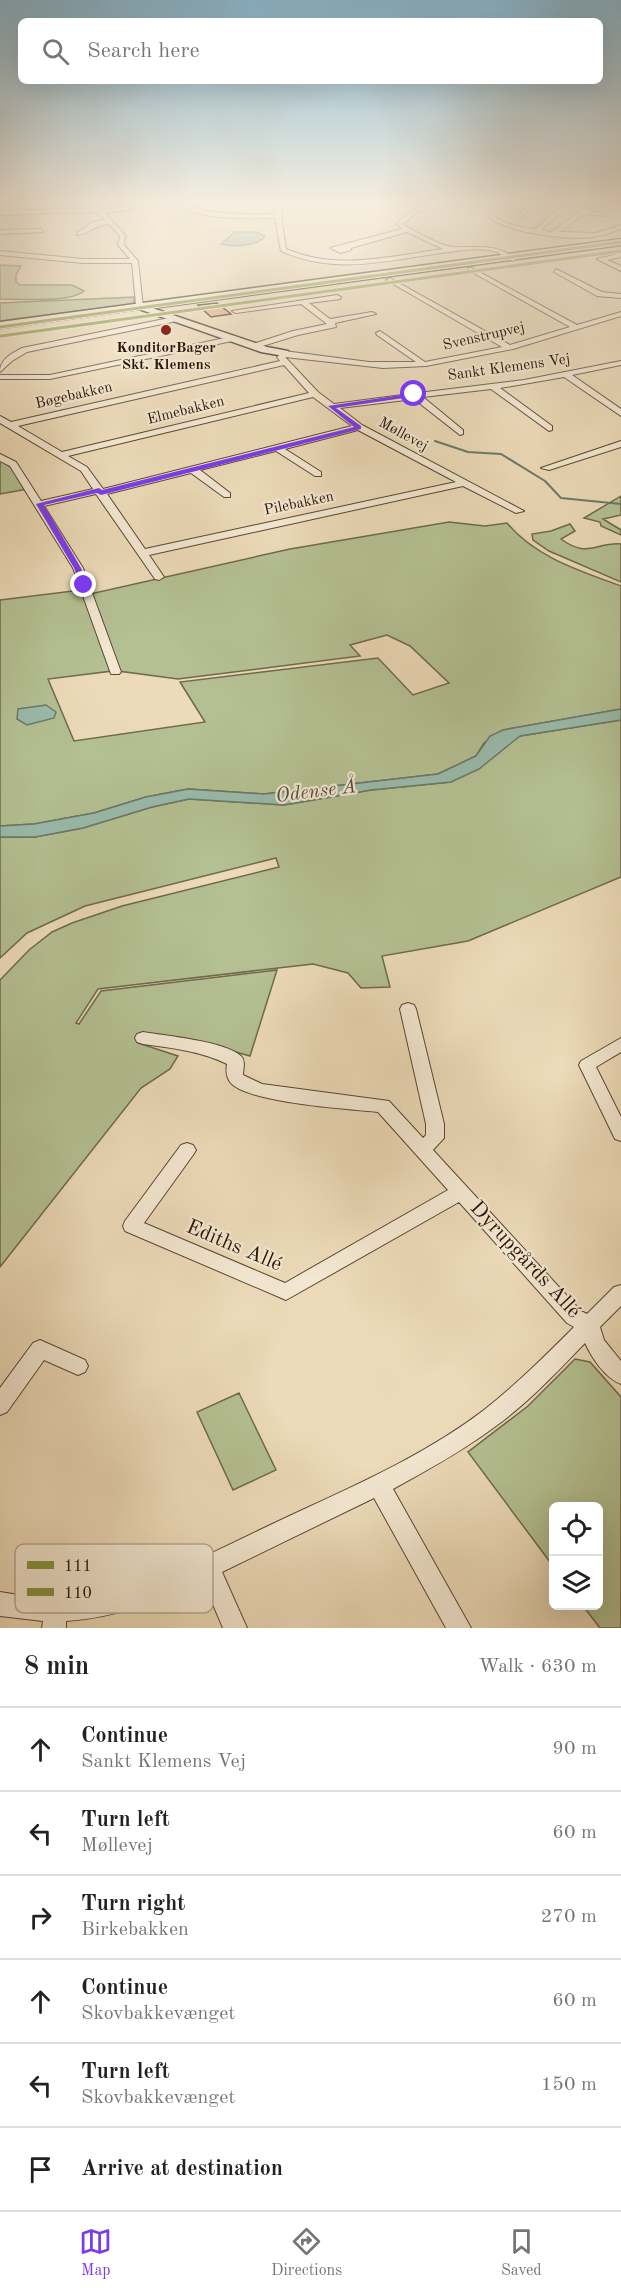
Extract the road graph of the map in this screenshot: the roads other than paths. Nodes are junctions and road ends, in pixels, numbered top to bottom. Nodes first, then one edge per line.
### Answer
1 (139, 278) edge
2 (352, 278) edge
3 (488, 278) edge
4 (569, 278) edge
5 (390, 280) dead end
6 (621, 296) edge
7 (337, 297) dead end
8 (303, 302) junction
9 (145, 304) junction
10 (236, 311) dead end
11 (372, 314) dead end
12 (621, 314) edge
13 (174, 319) junction
14 (330, 321) junction
15 (0, 326) edge
16 (575, 327) junction
17 (380, 333) dead end
18 (234, 338) junction
19 (256, 346) junction
20 (508, 347) junction
21 (284, 358) junction
22 (621, 363) edge
23 (423, 364) junction
24 (0, 370) edge
25 (565, 374) junction
26 (0, 377) edge
27 (493, 386) junction
28 (315, 394) junction
29 (414, 394) junction
30 (330, 407) junction
31 (621, 412) edge
32 (0, 419) edge
33 (10, 425) junction
34 (359, 427) junction
35 (549, 428) dead end
36 (460, 432) dead end
37 (621, 444) edge
38 (278, 448) junction
39 (64, 454) junction
40 (0, 458) edge
41 (546, 468) dead end
42 (192, 469) junction
43 (318, 474) dead end
44 (462, 483) junction
45 (100, 491) junction
46 (227, 495) dead end
47 (39, 504) junction
48 (519, 511) dead end
49 (142, 553) junction
50 (159, 577) dead end
51 (115, 672) dead end
52 (408, 1010) dead end
53 (143, 1038) dead end
54 (621, 1044) edge
55 (621, 1134) edge
56 (422, 1149) junction
57 (187, 1150) dead end
58 (460, 1192) junction
59 (621, 1293) edge
60 (590, 1326) junction
61 (78, 1366) dead end
62 (621, 1375) edge
63 (0, 1405) edge
64 (378, 1485) junction
65 (213, 1565) edge
66 (213, 1578) edge
67 (0, 1604) edge
68 (15, 1608) edge
69 (33, 1613) edge
70 (77, 1613) edge
71 (55, 1619) edge
72 (235, 1628) edge
73 (459, 1628) edge

1 - 9 street
2 - 9 street
3 - 16 street
4 - 6 street
5 - 20 street
7 - 8 street
8 - 10 street
8 - 14 street
9 - 13 street
9 - 15 street
11 - 14 street
12 - 16 street, Svenstrupvej
13 - 18 street
13 - 24 street
14 - 19 street
16 - 20 street, Svenstrupvej
17 - 23 street, Svenstrupvej
18 - 19 street
18 - 26 street
19 - 21 street
20 - 23 street, Svenstrupvej
21 - 23 street, Svenstrupvej
21 - 28 street, Møllevej
21 - 33 street, Bøgebakken
22 - 25 street, Sankt Klemens Vej
25 - 27 street, Sankt Klemens Vej
25 - 31 street
27 - 29 street, Sankt Klemens Vej
27 - 35 street
28 - 30 street, Møllevej
28 - 39 street, Elmebakken
29 - 30 street, Sankt Klemens Vej
29 - 36 street
30 - 34 street, Møllevej
32 - 33 street
33 - 39 street
34 - 38 street
34 - 44 street, Møllevej
37 - 41 street
38 - 42 street
38 - 43 street
39 - 45 street
40 - 47 street
42 - 45 street
42 - 46 street
44 - 48 street, Møllevej
44 - 49 street, Pilebakken
45 - 47 street
45 - 49 street
47 - 51 street
49 - 50 street
52 - 56 street
53 - 56 street, Dyrupgårds Allé
54 - 55 street
56 - 58 street, Dyrupgårds Allé
57 - 58 street, Ediths Allé
58 - 60 street, Dyrupgårds Allé
59 - 60 street
60 - 62 street, Dyrupgårds Allé
60 - 64 street
61 - 63 street
64 - 65 street
64 - 73 street
66 - 72 street
67 - 68 street
69 - 71 street
70 - 71 street

